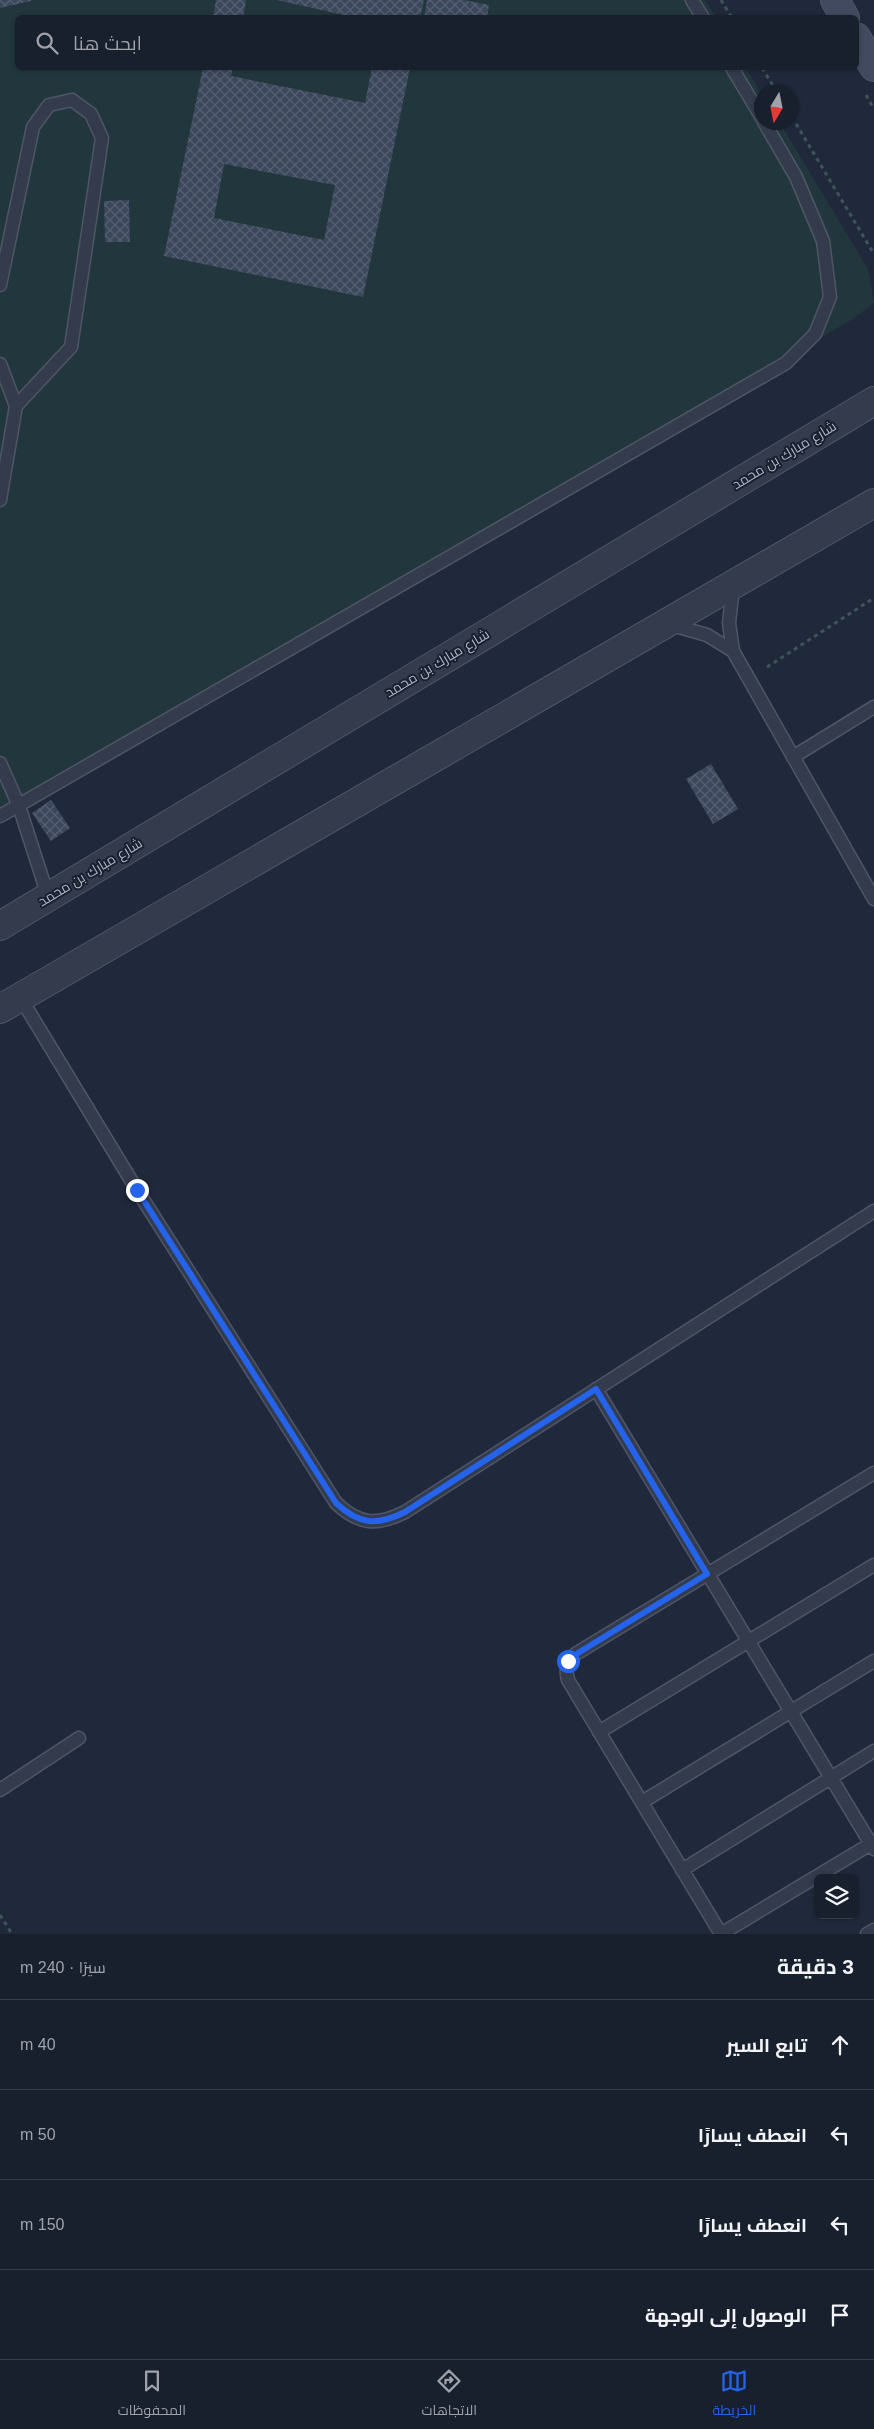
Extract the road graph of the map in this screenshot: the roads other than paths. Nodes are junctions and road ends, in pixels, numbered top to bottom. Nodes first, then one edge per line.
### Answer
1 (692, 0) edge
2 (835, 0) edge
3 (700, 15) edge
4 (843, 15) edge
5 (859, 42) edge
6 (874, 67) edge
7 (733, 70) edge
8 (754, 105) edge
9 (769, 130) edge
10 (0, 285) edge
11 (0, 364) edge
12 (874, 401) edge
13 (16, 406) junction
14 (0, 500) edge
15 (874, 502) edge
16 (735, 582) junction
17 (663, 624) junction
18 (733, 651) junction
19 (874, 707) edge
20 (793, 757) junction
21 (0, 763) edge
22 (19, 806) junction
23 (0, 816) edge
24 (48, 896) junction
25 (874, 899) edge
26 (0, 926) edge
27 (10, 1003) edge
28 (874, 1212) edge
29 (596, 1389) junction
30 (874, 1473) edge
31 (874, 1565) edge
32 (707, 1574) junction
33 (748, 1641) junction
34 (874, 1661) edge
35 (791, 1712) junction
36 (599, 1732) junction
37 (79, 1738) dead end
38 (874, 1751) edge
39 (831, 1778) junction
40 (0, 1790) edge
41 (642, 1802) junction
42 (873, 1845) edge
43 (682, 1870) junction
44 (874, 1930) edge
45 (721, 1934) edge
46 (867, 1934) edge

1 - 3 lane
2 - 4 main road
5 - 6 main road
7 - 8 lane
9 - 22 lane
10 - 13 lane
11 - 13 lane
12 - 24 street, شارع مبارك بن محمد
13 - 14 lane
15 - 16 street
16 - 17 street
16 - 18 lane
17 - 18 lane
17 - 27 street
18 - 20 lane
19 - 20 lane
20 - 25 lane
21 - 22 lane
22 - 23 lane
22 - 24 lane
24 - 26 street, شارع مبارك بن محمد
27 - 29 lane
28 - 29 lane
29 - 32 lane
30 - 32 lane
31 - 33 lane
32 - 33 lane
32 - 36 lane
33 - 35 lane
33 - 36 lane
34 - 35 lane
35 - 39 lane
35 - 41 lane
36 - 41 lane
37 - 40 lane
38 - 39 lane
39 - 42 lane
39 - 43 lane
41 - 43 lane
42 - 45 lane
43 - 45 lane
44 - 46 lane

